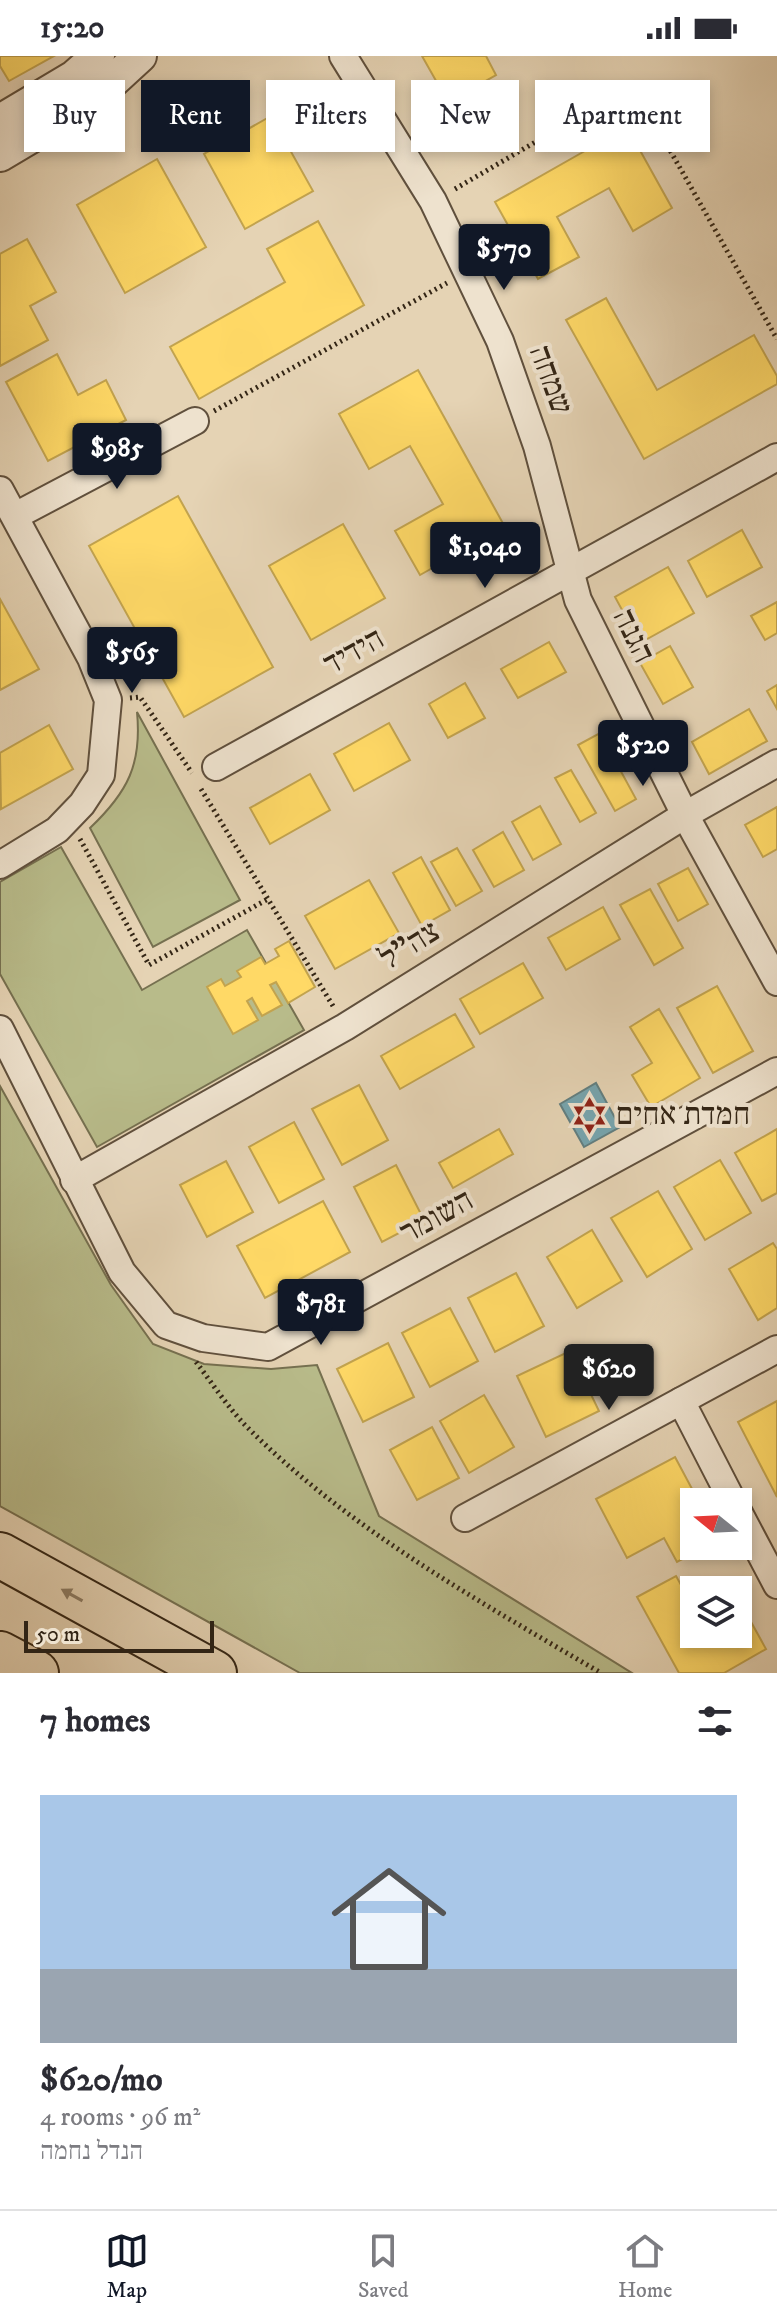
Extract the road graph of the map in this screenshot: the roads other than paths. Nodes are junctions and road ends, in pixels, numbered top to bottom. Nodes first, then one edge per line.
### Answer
1 (98, 56) edge
2 (140, 56) edge
3 (343, 56) edge
4 (2, 116) edge
5 (0, 155) edge
6 (195, 421) road end
7 (777, 457) edge
8 (0, 490) edge
9 (15, 516) junction
10 (573, 570) junction
11 (777, 763) edge
12 (206, 772) road end
13 (685, 815) junction
14 (0, 865) edge
15 (777, 982) edge
16 (0, 1029) edge
17 (777, 1071) edge
18 (74, 1180) junction
19 (777, 1349) edge
20 (681, 1401) junction
21 (726, 1488) edge
22 (465, 1518) dead end
23 (752, 1538) edge
24 (0, 1555) edge
25 (777, 1585) edge
26 (0, 1654) edge
27 (36, 1673) edge
28 (214, 1673) edge

1 - 4 street
2 - 5 street
3 - 10 street, שמחה
6 - 9 street
7 - 10 street, הידיד
8 - 9 street
9 - 14 street
10 - 12 street, הידיד
10 - 13 street, הגנה
11 - 13 street, צה"ל
13 - 15 street, הגנה
13 - 18 street, צה"ל
16 - 18 street
17 - 18 street, השומר
19 - 20 street
20 - 21 street
20 - 22 street
23 - 25 street
28 -> 24 highway
26 - 27 highway

